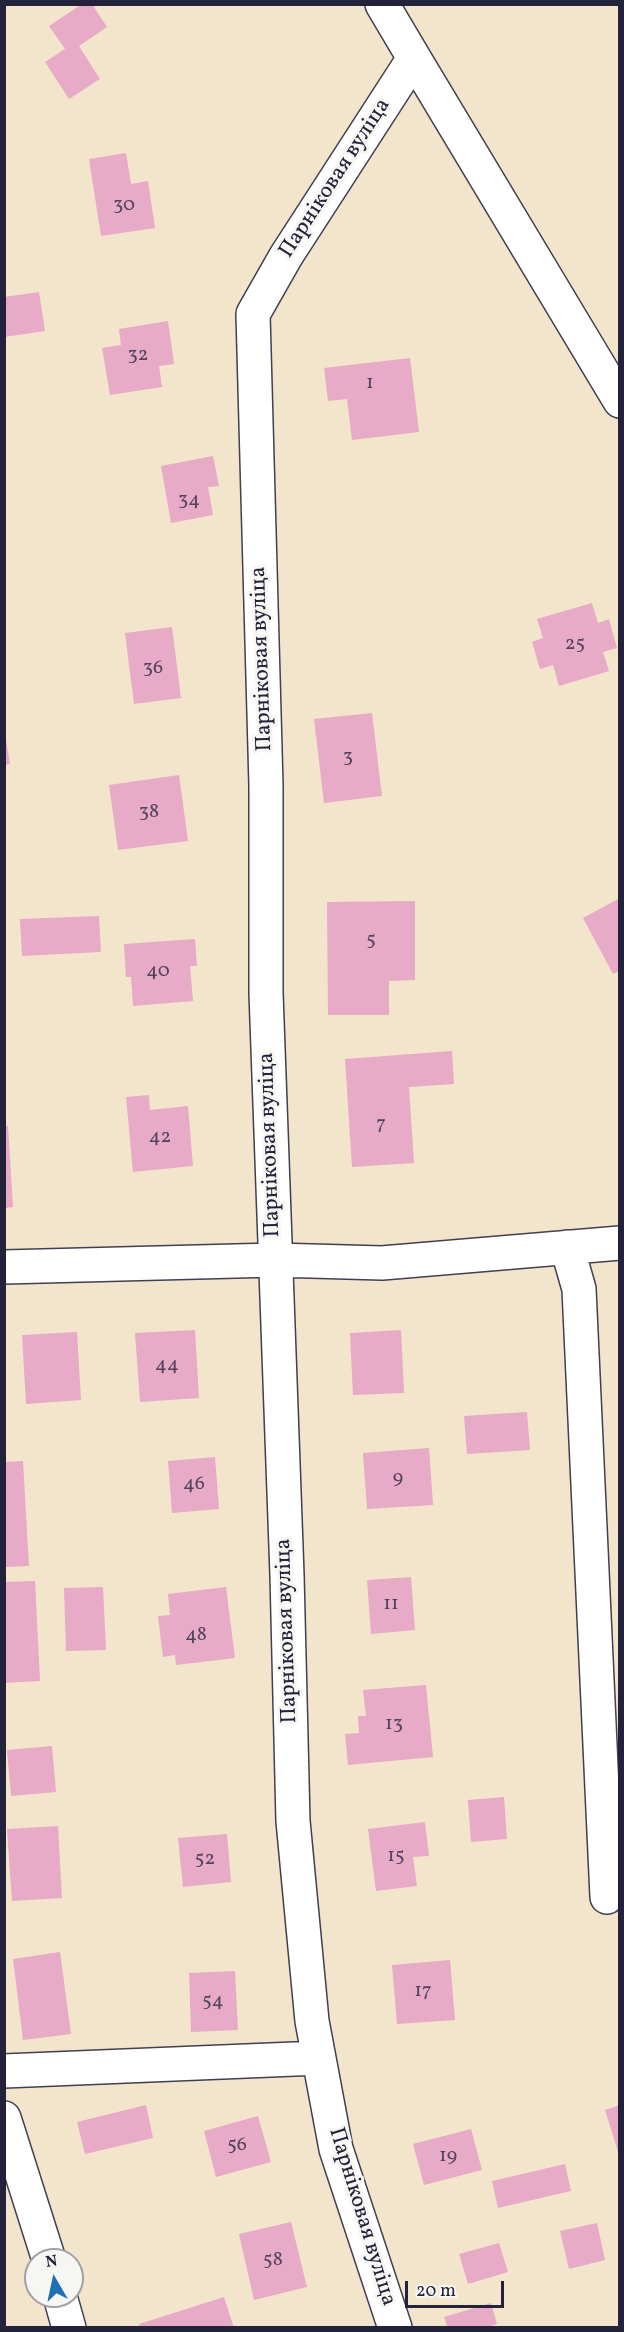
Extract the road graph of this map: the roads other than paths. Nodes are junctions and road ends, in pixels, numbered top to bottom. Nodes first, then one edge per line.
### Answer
1 (382, 4) edge
2 (414, 58) junction
3 (620, 401) edge
4 (620, 1243) edge
5 (567, 1247) junction
6 (275, 1260) junction
7 (4, 1267) edge
8 (608, 1897) dead end
9 (319, 2058) junction
10 (4, 2071) edge
11 (4, 2118) edge
12 (44, 2248) edge
13 (63, 2308) edge
14 (69, 2328) edge
15 (395, 2328) edge

1 - 2 street
2 - 3 street
2 - 6 street, Парніковая вуліца
4 - 5 street
5 - 6 street
5 - 8 street
6 - 7 street
6 - 9 street, Парніковая вуліца
9 - 10 street
9 - 15 street, Парніковая вуліца
11 - 12 street
13 - 14 street

